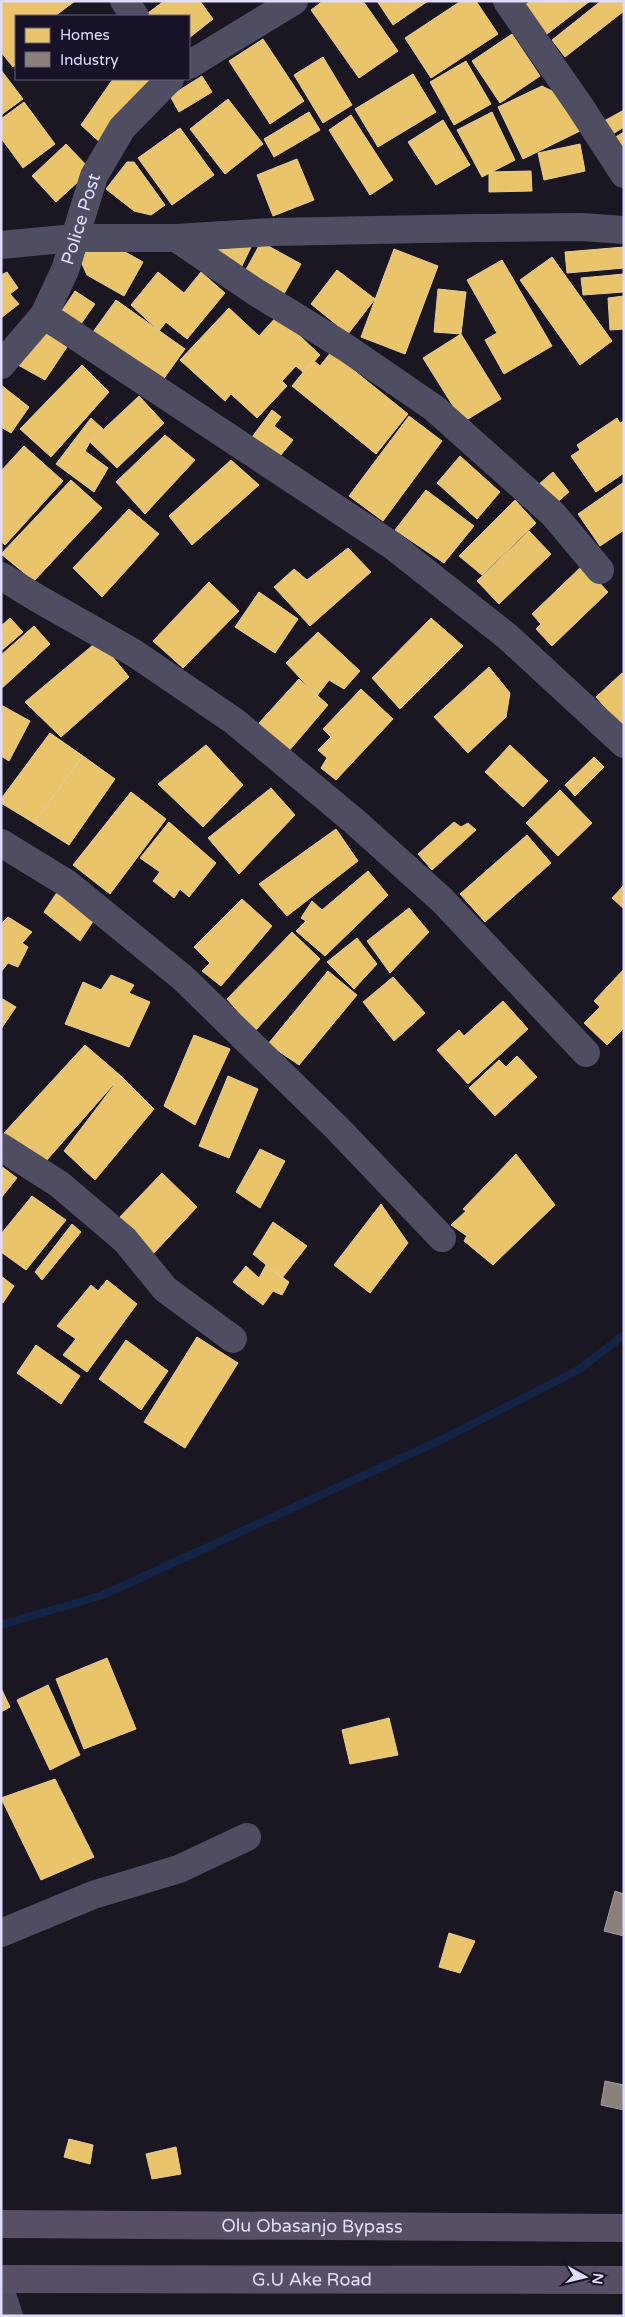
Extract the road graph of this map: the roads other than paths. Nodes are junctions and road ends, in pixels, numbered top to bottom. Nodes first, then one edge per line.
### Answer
1 (124, 1) edge
2 (294, 1) edge
3 (507, 1) edge
4 (134, 15) edge
5 (190, 64) edge
6 (169, 80) edge
7 (624, 174) edge
8 (624, 230) edge
9 (74, 238) junction
10 (176, 238) junction
11 (1, 245) edge
12 (44, 316) junction
13 (1, 365) edge
14 (600, 570) dead end
15 (1, 576) edge
16 (624, 744) edge
17 (1, 843) edge
18 (586, 1053) dead end
19 (1, 1146) edge
20 (442, 1238) dead end
21 (233, 1339) dead end
22 (247, 1837) dead end
23 (1, 1933) edge
24 (1, 2224) edge
25 (624, 2228) edge
26 (1, 2279) edge
27 (624, 2280) edge
28 (1, 2292) edge
29 (9, 2316) edge

1 - 4 street
2 - 5 street
3 - 7 street
6 - 9 street, Police Post
8 - 10 street
9 - 10 street
9 - 11 street
9 - 12 street, Police Post
10 - 14 street
12 - 13 street, Police Post
12 - 16 street
15 - 18 street
17 - 20 street
19 - 21 street
22 - 23 street
24 - 25 main road, Olu Obasanjo Bypass
26 - 27 main road, G.U Ake Road
28 - 29 street

